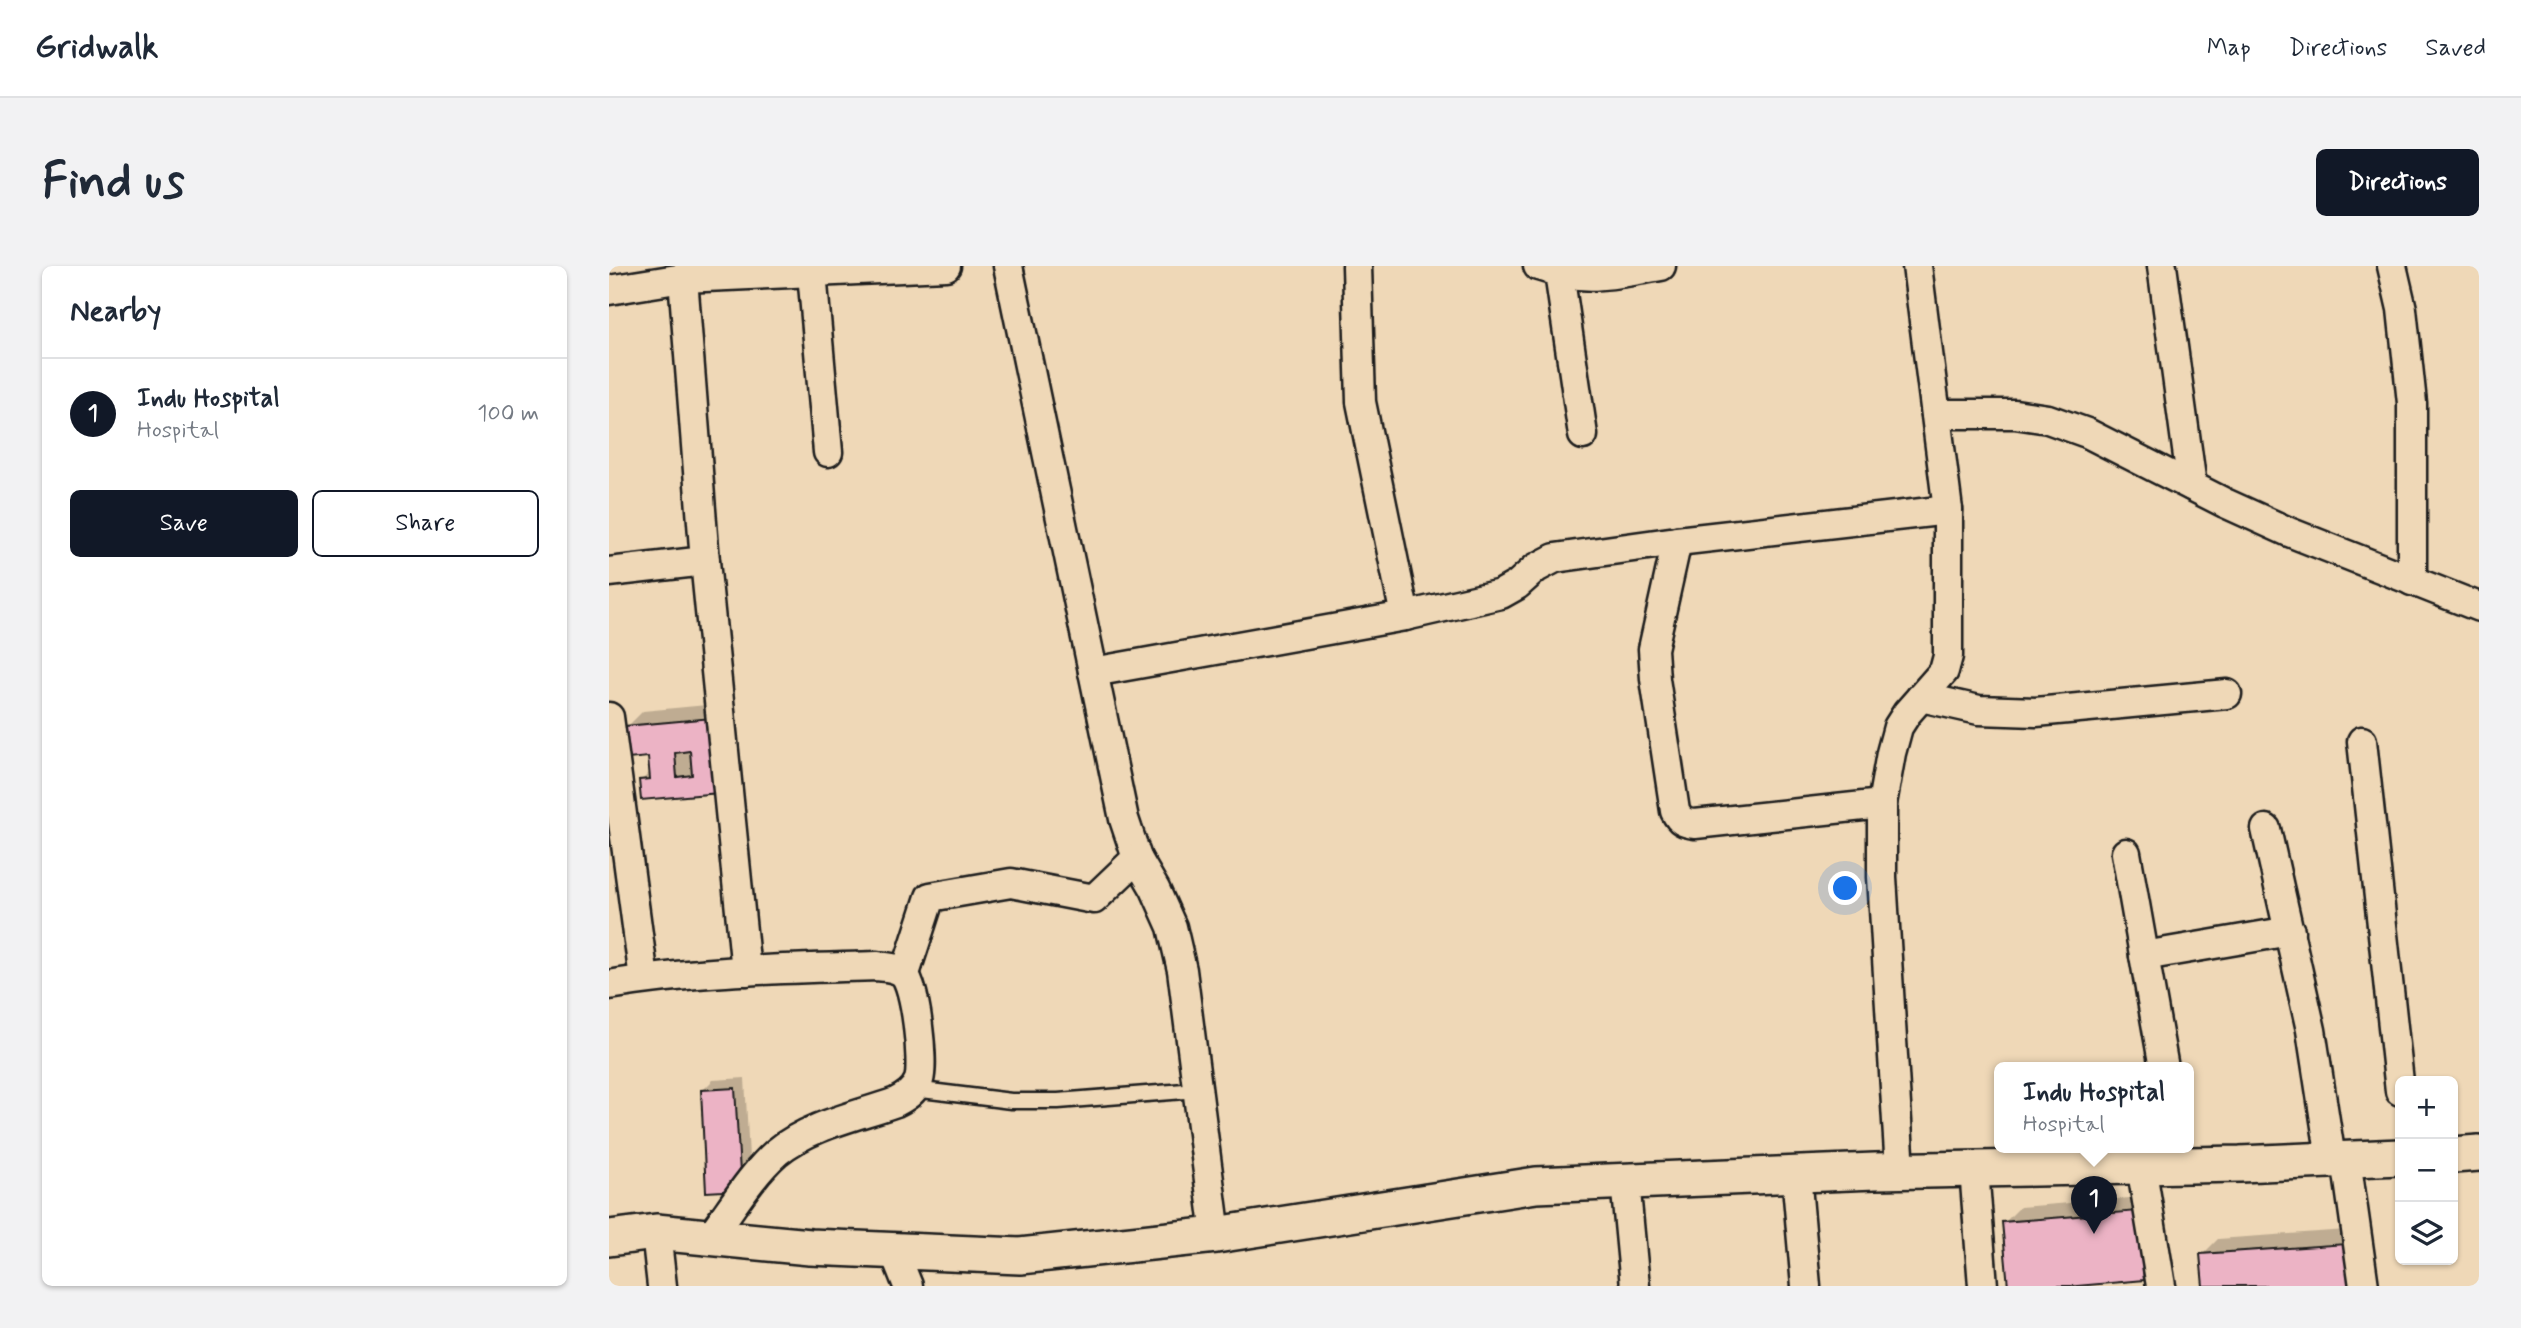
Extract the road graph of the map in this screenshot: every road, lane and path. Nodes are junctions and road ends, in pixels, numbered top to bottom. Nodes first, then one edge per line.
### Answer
1 (946, 266) edge
2 (1008, 266) edge
3 (1357, 266) edge
4 (1661, 266) edge
5 (1917, 266) edge
6 (2162, 266) edge
7 (2392, 266) edge
8 (903, 267) edge
9 (1549, 270) edge
10 (812, 273) junction
11 (683, 278) junction
12 (609, 290) edge
13 (1936, 414) junction
14 (1583, 435) dead end
15 (828, 452) dead end
16 (2192, 486) junction
17 (1948, 510) junction
18 (1677, 541) junction
19 (705, 561) junction
20 (609, 572) edge
21 (2412, 581) junction
22 (2479, 607) edge
23 (1405, 616) junction
24 (1093, 671) junction
25 (2227, 694) dead end
26 (1921, 697) junction
27 (609, 717) edge
28 (2362, 741) dead end
29 (1882, 804) junction
30 (2266, 829) dead end
31 (2126, 853) dead end
32 (1137, 858) junction
33 (2290, 932) junction
34 (2144, 956) junction
35 (746, 971) junction
36 (905, 974) junction
37 (644, 979) junction
38 (609, 985) edge
39 (2163, 1062) edge
40 (2398, 1076) edge
41 (914, 1089) junction
42 (1197, 1090) junction
43 (2479, 1153) edge
44 (2458, 1155) edge
45 (2179, 1156) edge
46 (2395, 1157) edge
47 (2339, 1159) junction
48 (2141, 1165) junction
49 (1974, 1169) junction
50 (1900, 1170) junction
51 (1796, 1174) junction
52 (1625, 1181) junction
53 (656, 1232) junction
54 (1216, 1235) junction
55 (710, 1237) junction
56 (609, 1238) edge
57 (894, 1251) junction
58 (662, 1286) edge
59 (908, 1286) edge
60 (1635, 1286) edge
61 (1806, 1286) edge
62 (1983, 1286) edge
63 (2161, 1286) edge
64 (2364, 1286) edge

1 - 8 street
2 - 24 street
3 - 23 street
4 - 9 street
5 - 13 street
6 - 16 street
7 - 21 street
8 - 10 street
9 - 14 street
10 - 11 street
10 - 15 street
11 - 12 street
11 - 19 street
13 - 16 street
13 - 17 street
16 - 21 street
17 - 18 street
17 - 26 street
18 - 23 street
18 - 29 street
19 - 20 street
19 - 35 street
21 - 22 street
23 - 24 street
24 - 32 street
25 - 26 street
26 - 29 street
27 - 37 street
28 - 40 street
29 - 50 street
30 - 33 street
31 - 34 street
32 - 36 street
32 - 42 street
33 - 34 street
33 - 47 street
34 - 39 street
35 - 36 street
35 - 37 street
36 - 41 street
37 - 38 street
41 - 42 lane
41 - 55 street
42 - 54 street
43 - 44 street
45 - 47 street
45 - 48 street
46 - 47 street
47 - 64 street
48 - 49 street
48 - 63 street
49 - 50 street
49 - 62 street
50 - 51 street
51 - 52 street
51 - 61 street
52 - 54 street
52 - 60 street
53 - 55 street
53 - 56 street
53 - 58 street
54 - 57 street
55 - 57 street
57 - 59 street

